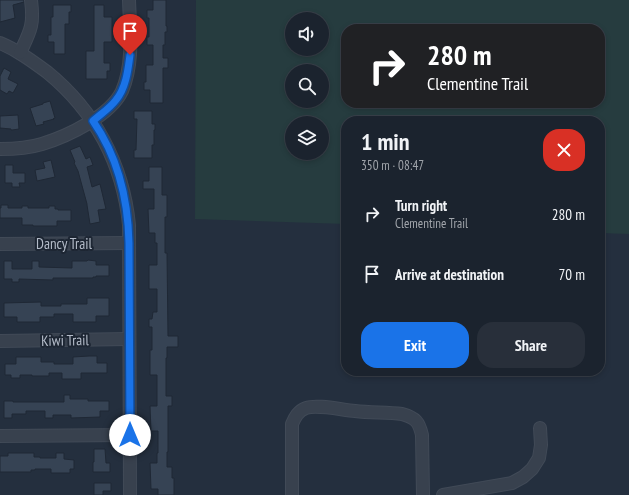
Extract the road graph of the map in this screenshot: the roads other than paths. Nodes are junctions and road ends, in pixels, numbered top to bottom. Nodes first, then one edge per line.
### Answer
1 (31, 0) edge
2 (129, 0) edge
3 (0, 43) edge
4 (20, 53) junction
5 (93, 121) junction
6 (0, 149) edge
7 (129, 243) junction
8 (0, 244) edge
9 (129, 339) junction
10 (0, 341) edge
11 (540, 428) dead end
12 (130, 435) junction
13 (0, 436) edge
14 (130, 495) edge
15 (292, 495) edge
16 (423, 495) edge
17 (443, 495) edge

1 - 4 street
2 - 5 street
3 - 4 street
4 - 5 street
5 - 6 street
5 - 7 street
7 - 8 street, Dancy Trail
7 - 9 street
9 - 10 street, Kiwi Trail
9 - 12 street
11 - 17 street
12 - 13 street
12 - 14 street
15 - 16 street

